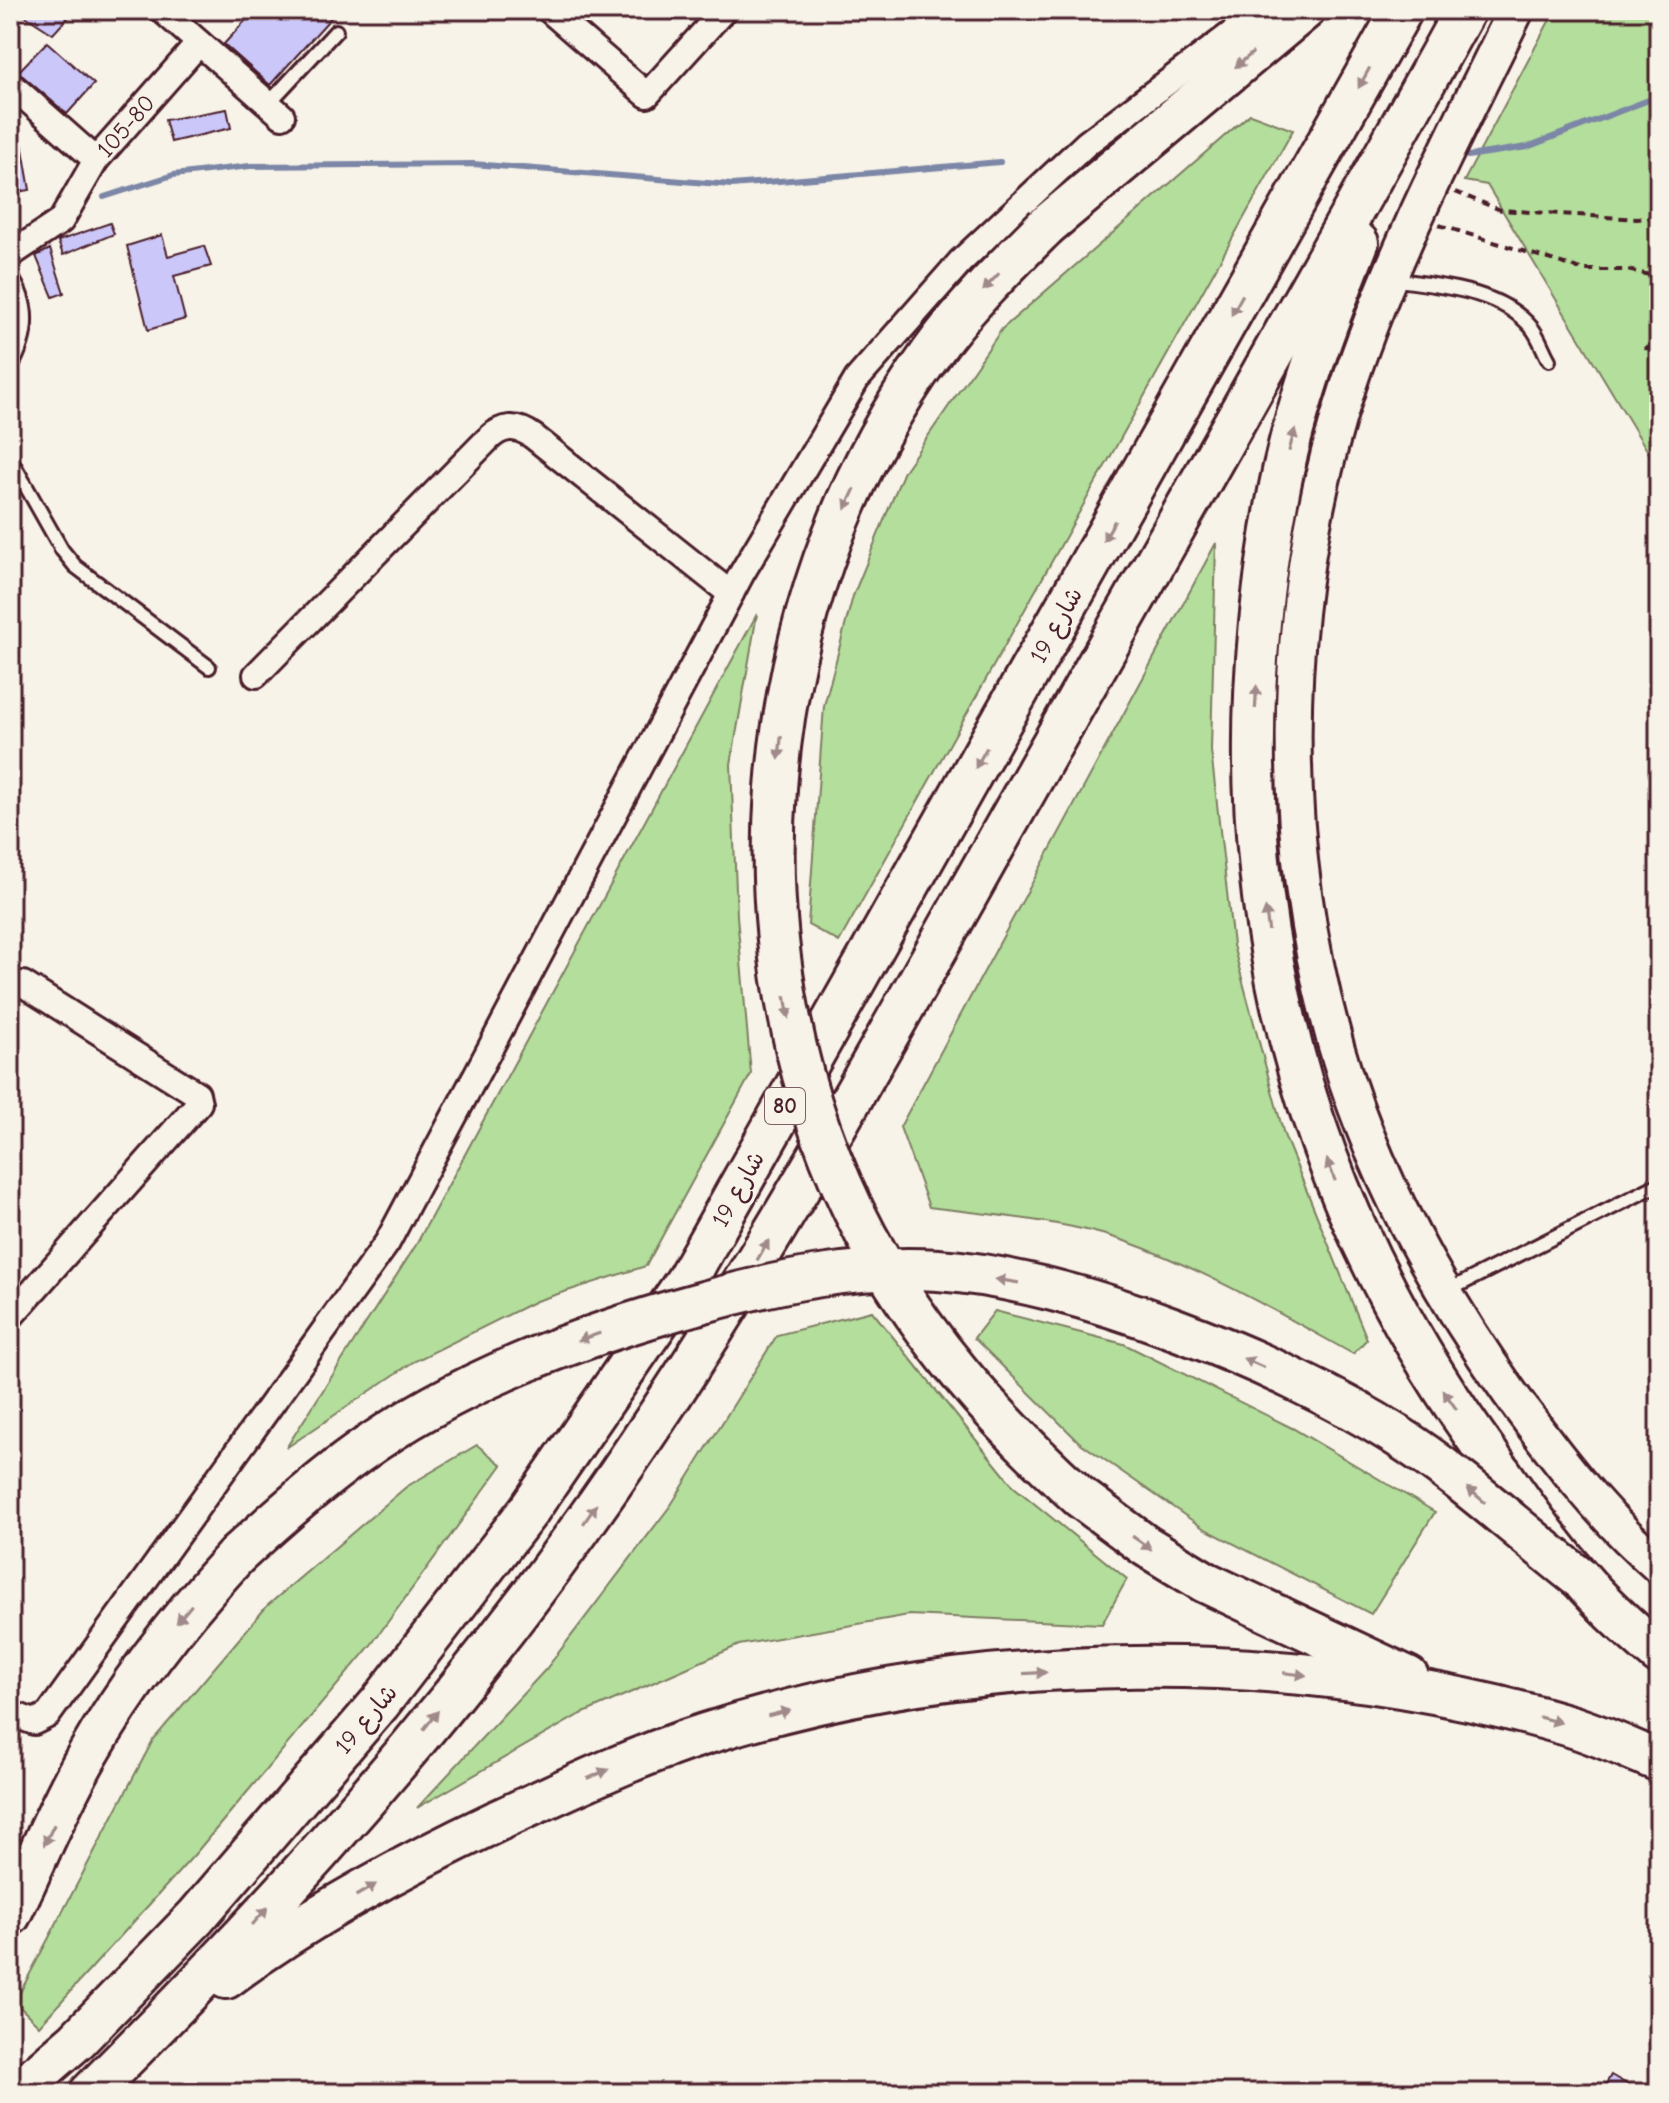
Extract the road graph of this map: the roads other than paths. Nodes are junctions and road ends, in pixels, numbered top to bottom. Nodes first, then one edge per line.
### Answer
1 (162, 10) edge
2 (549, 10) edge
3 (724, 10) edge
4 (1263, 10) edge
5 (1304, 10) edge
6 (1402, 10) edge
7 (1465, 10) edge
8 (1516, 10) edge
9 (336, 31) dead end
10 (199, 43) junction
11 (10, 84) edge
12 (1423, 86) junction
13 (275, 110) joint
14 (96, 160) junction
15 (10, 255) edge
16 (10, 275) edge
17 (1389, 279) junction
18 (1549, 360) dead end
19 (10, 369) edge
20 (10, 458) edge
21 (731, 594) junction
22 (209, 667) dead end
23 (256, 675) dead end
24 (23, 984) dead end
25 (1659, 1184) edge
26 (1444, 1292) junction
27 (10, 1317) edge
28 (1659, 1566) edge
29 (1581, 1579) junction
30 (1659, 1654) edge
31 (1454, 1697) junction
32 (10, 1713) edge
33 (1659, 1761) edge
34 (10, 1915) edge
35 (140, 2044) junction
36 (16, 2093) edge
37 (90, 2093) edge

1 - 10 street
2 - 3 street
4 - 21 street
5 -> 31 highway, bridge
6 -> 36 highway, شارع 19 / 80
7 - 12 highway, شارع 19 / 80
8 - 17 main road
9 - 13 lane
10 - 13 street
10 - 14 street, 105-80
11 - 14 street, 105-80
29 -> 12 highway, bridge
35 -> 12 highway, شارع 19 / 80
14 - 15 street
16 - 19 lane
17 - 18 lane
17 - 26 main road
20 - 22 lane
21 - 23 street
21 - 32 street
24 - 27 street
25 - 26 lane
26 - 28 main road
29 - 30 highway
29 -> 34 highway, bridge
31 -> 33 highway
35 -> 31 highway
35 - 37 highway, شارع 19 / 80

